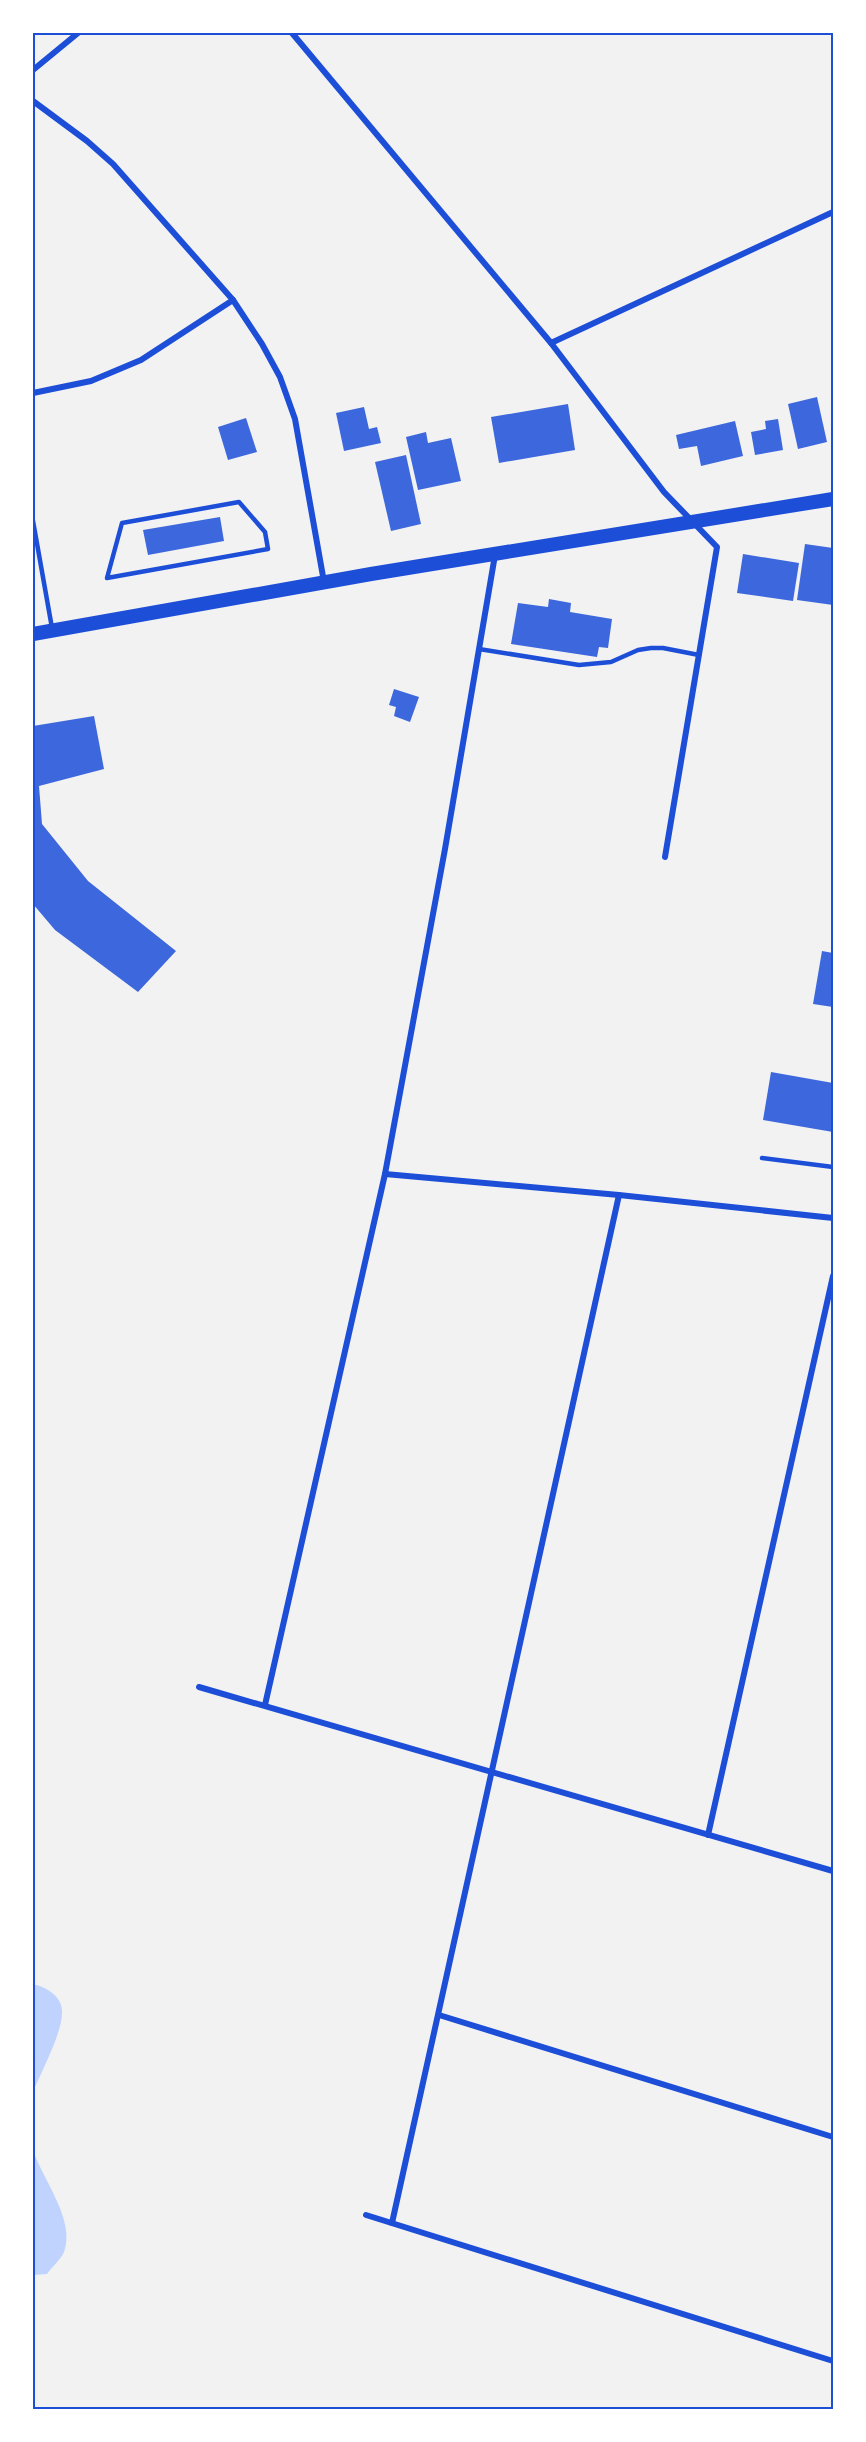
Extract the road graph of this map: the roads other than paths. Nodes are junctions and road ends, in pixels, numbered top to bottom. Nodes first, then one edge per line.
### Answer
1 (78, 33) edge
2 (292, 33) edge
3 (33, 70) edge
4 (33, 100) edge
5 (833, 212) edge
6 (233, 300) junction
7 (551, 343) junction
8 (33, 393) edge
9 (833, 499) edge
10 (33, 521) edge
11 (691, 521) junction
12 (268, 549) joint
13 (495, 555) junction
14 (324, 583) junction
15 (52, 631) junction
16 (33, 634) edge
17 (478, 649) junction
18 (699, 655) junction
19 (665, 858) dead end
20 (762, 1158) dead end
21 (833, 1167) edge
22 (385, 1174) junction
23 (619, 1195) junction
24 (833, 1218) edge
25 (833, 1276) edge
26 (199, 1687) dead end
27 (265, 1705) junction
28 (492, 1772) junction
29 (708, 1835) junction
30 (833, 1871) edge
31 (439, 2015) junction
32 (833, 2136) edge
33 (366, 2215) dead end
34 (392, 2223) junction
35 (833, 2361) edge

1 - 3 street
2 - 7 street
4 - 6 street
5 - 7 street
6 - 8 street
6 - 14 street
7 - 11 street
9 - 11 main road
10 - 15 lane
11 - 13 main road
11 - 18 street
12 - 12 lane
13 - 14 main road
13 - 17 street
14 - 15 main road
15 - 16 main road
17 - 18 lane
17 - 22 street
18 - 19 street
20 - 21 lane
22 - 23 street
22 - 27 street
23 - 24 street
23 - 28 street
25 - 29 street
26 - 27 street
27 - 28 street
28 - 29 street
28 - 31 street
29 - 30 street
31 - 32 street
31 - 34 street
33 - 34 street
34 - 35 street

